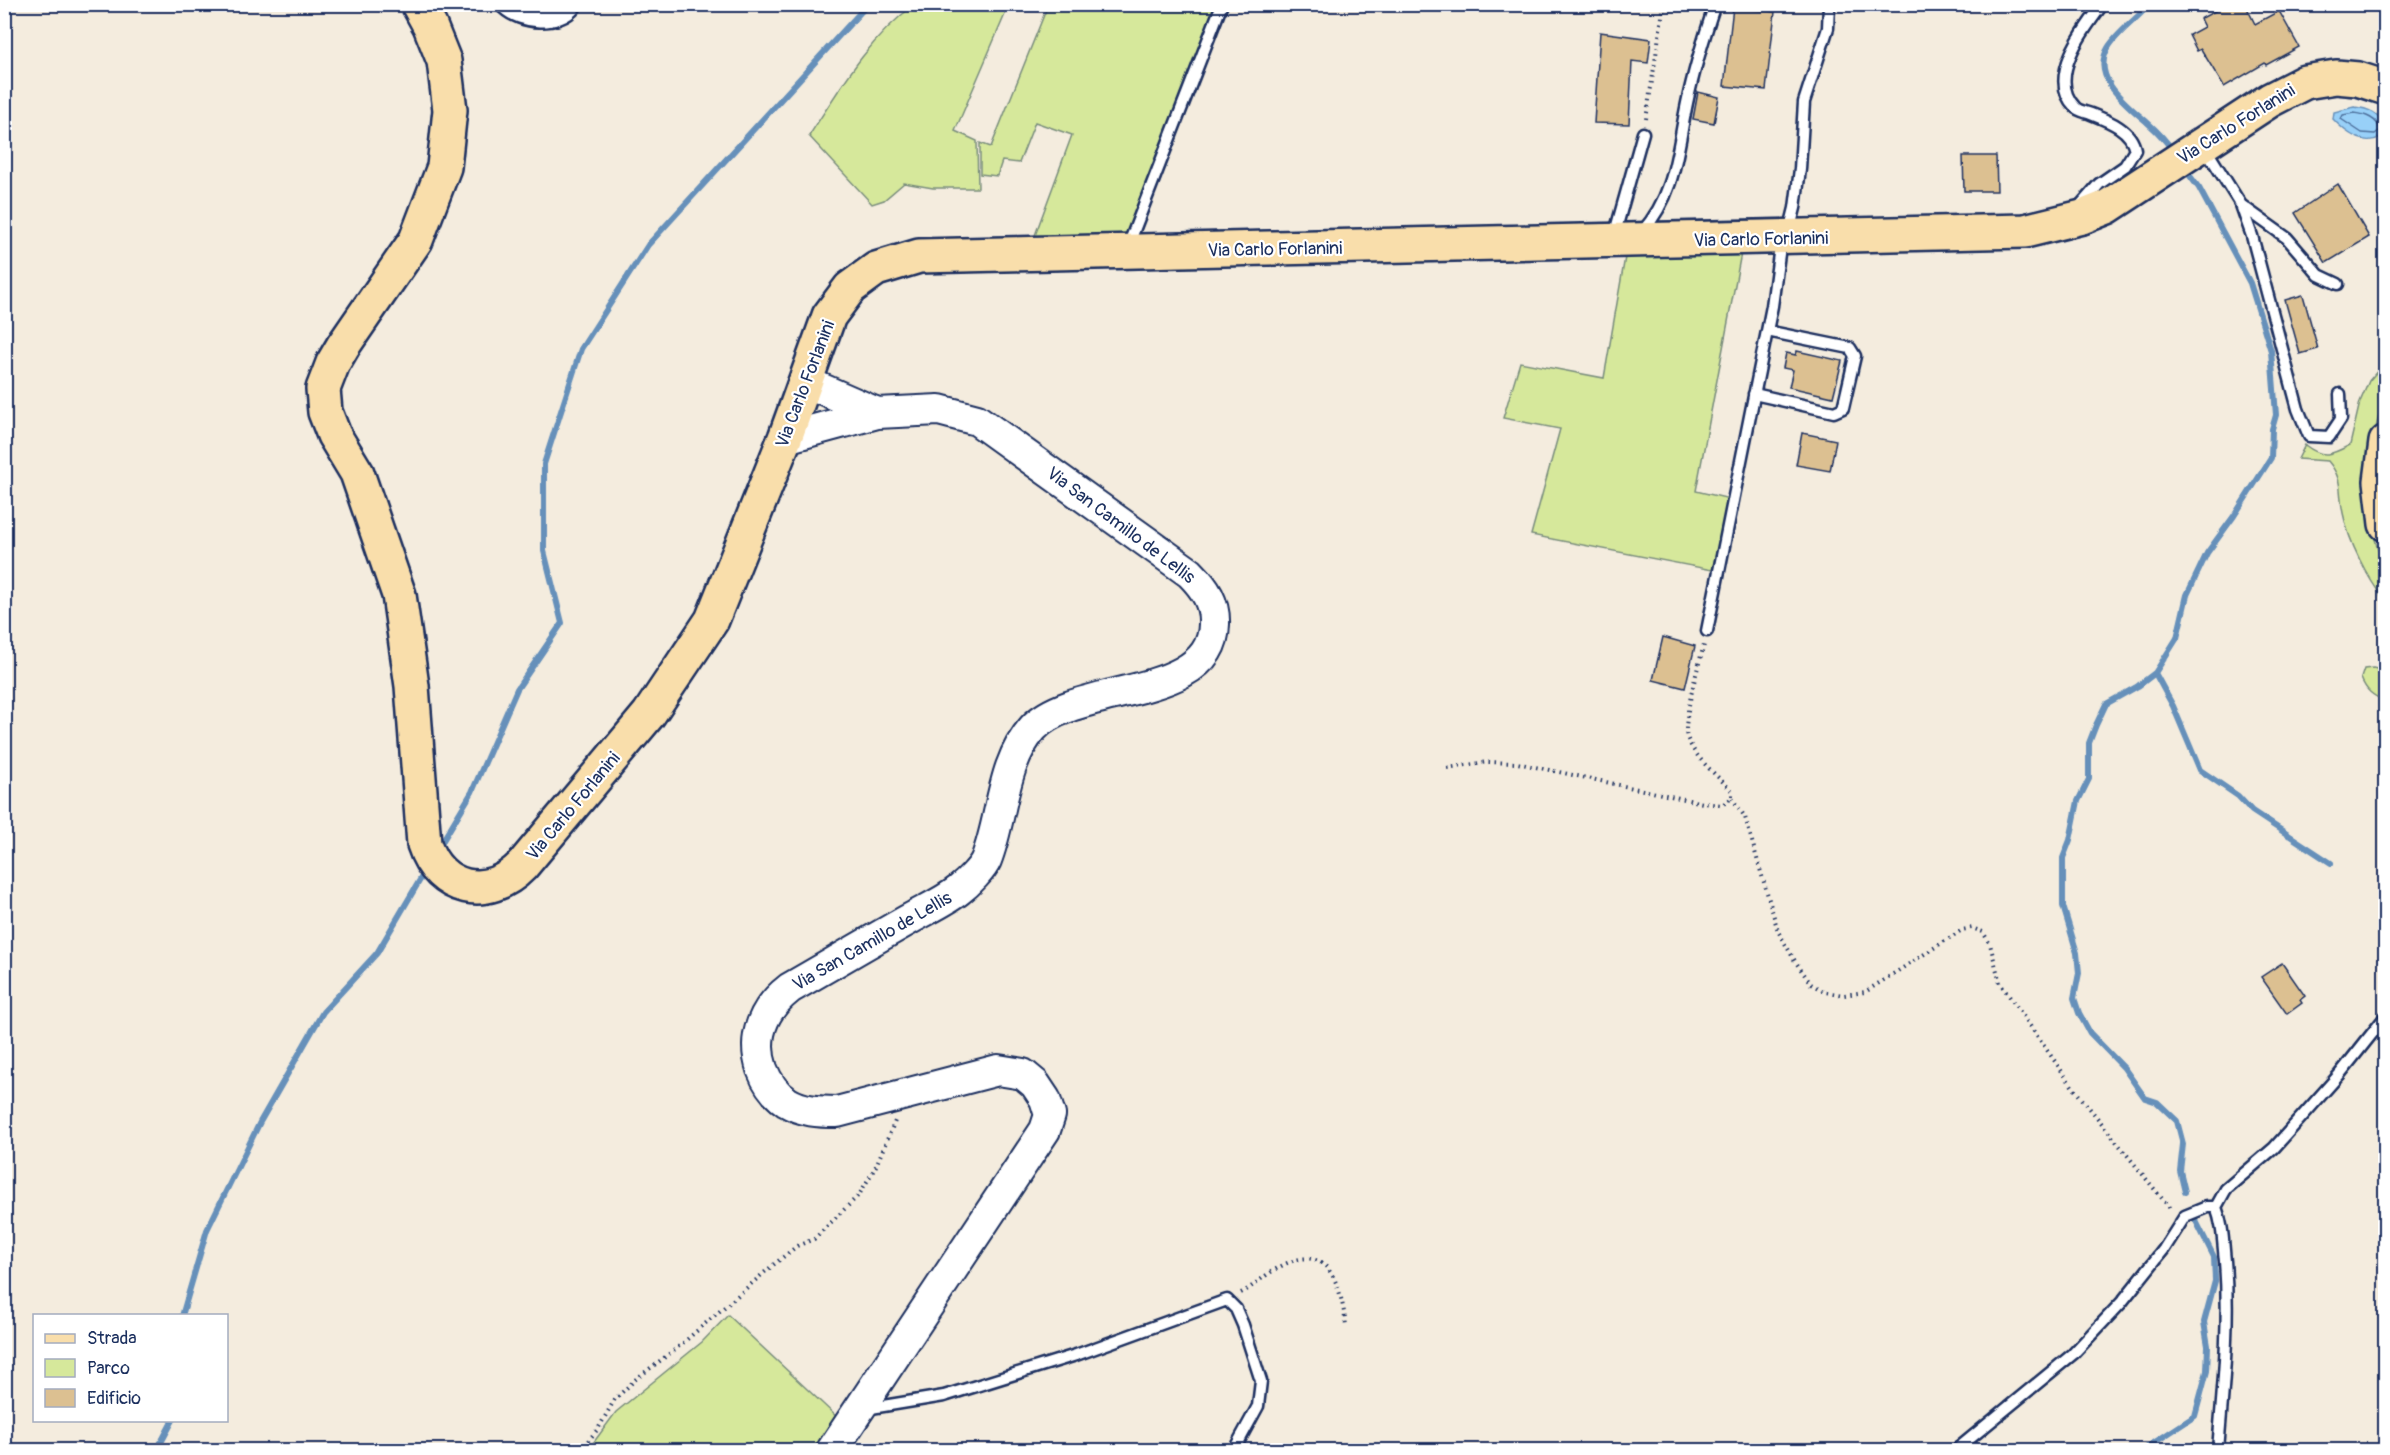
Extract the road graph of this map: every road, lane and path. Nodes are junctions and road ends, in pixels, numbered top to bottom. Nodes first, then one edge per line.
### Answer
1 (418, 4) edge
2 (507, 4) edge
3 (571, 4) edge
4 (1222, 4) edge
5 (1664, 4) edge
6 (1715, 4) edge
7 (1829, 4) edge
8 (2103, 4) edge
9 (2385, 88) edge
10 (1643, 133) joint
11 (2197, 147) junction
12 (2241, 205) junction
13 (2067, 221) junction
14 (1784, 238) junction
15 (1624, 242) junction
16 (1126, 252) junction
17 (2338, 284) dead end
18 (1767, 331) junction
19 (806, 382) junction
20 (1754, 394) junction
21 (2340, 394) dead end
22 (877, 413) junction
23 (785, 438) junction
24 (2385, 442) edge
25 (2385, 524) edge
26 (1707, 631) joint
27 (1447, 768) dead end
28 (1732, 798) junction
29 (2385, 1016) edge
30 (905, 1093) junction
31 (2216, 1207) junction
32 (2180, 1223) junction
33 (1227, 1300) junction
34 (1346, 1325) dead end
35 (859, 1410) junction
36 (580, 1450) edge
37 (832, 1450) edge
38 (1234, 1450) edge
39 (1956, 1450) edge
40 (2218, 1450) edge

1 - 23 main road, Via Carlo Forlanini
2 - 3 street
4 - 16 lane
5 - 10 path
6 - 15 lane
7 - 14 lane
8 - 13 lane
9 - 11 main road, Via Carlo Forlanini
10 - 15 lane
11 - 12 lane
11 - 13 main road, Via Carlo Forlanini
12 - 17 lane
12 - 21 lane
13 - 14 main road, Via Carlo Forlanini
14 - 15 main road, Via Carlo Forlanini
14 - 18 lane
15 - 16 main road, Via Carlo Forlanini
16 - 19 main road, Via Carlo Forlanini
18 - 20 lane
18 - 20 lane
19 - 22 main road, Via San Camillo de Lellis
19 - 23 main road, Via Carlo Forlanini
20 - 26 lane
22 - 23 main road, Via San Camillo de Lellis
22 - 30 main road, Via San Camillo de Lellis
24 - 25 main road
26 - 28 path
27 - 28 path
28 - 32 path
29 - 31 lane
30 - 35 main road, Via San Camillo de Lellis
30 - 36 path
31 - 32 lane
31 - 40 lane
32 - 39 lane
33 - 34 path
33 - 35 lane
33 - 38 lane
35 - 37 main road, Via San Camillo de Lellis

